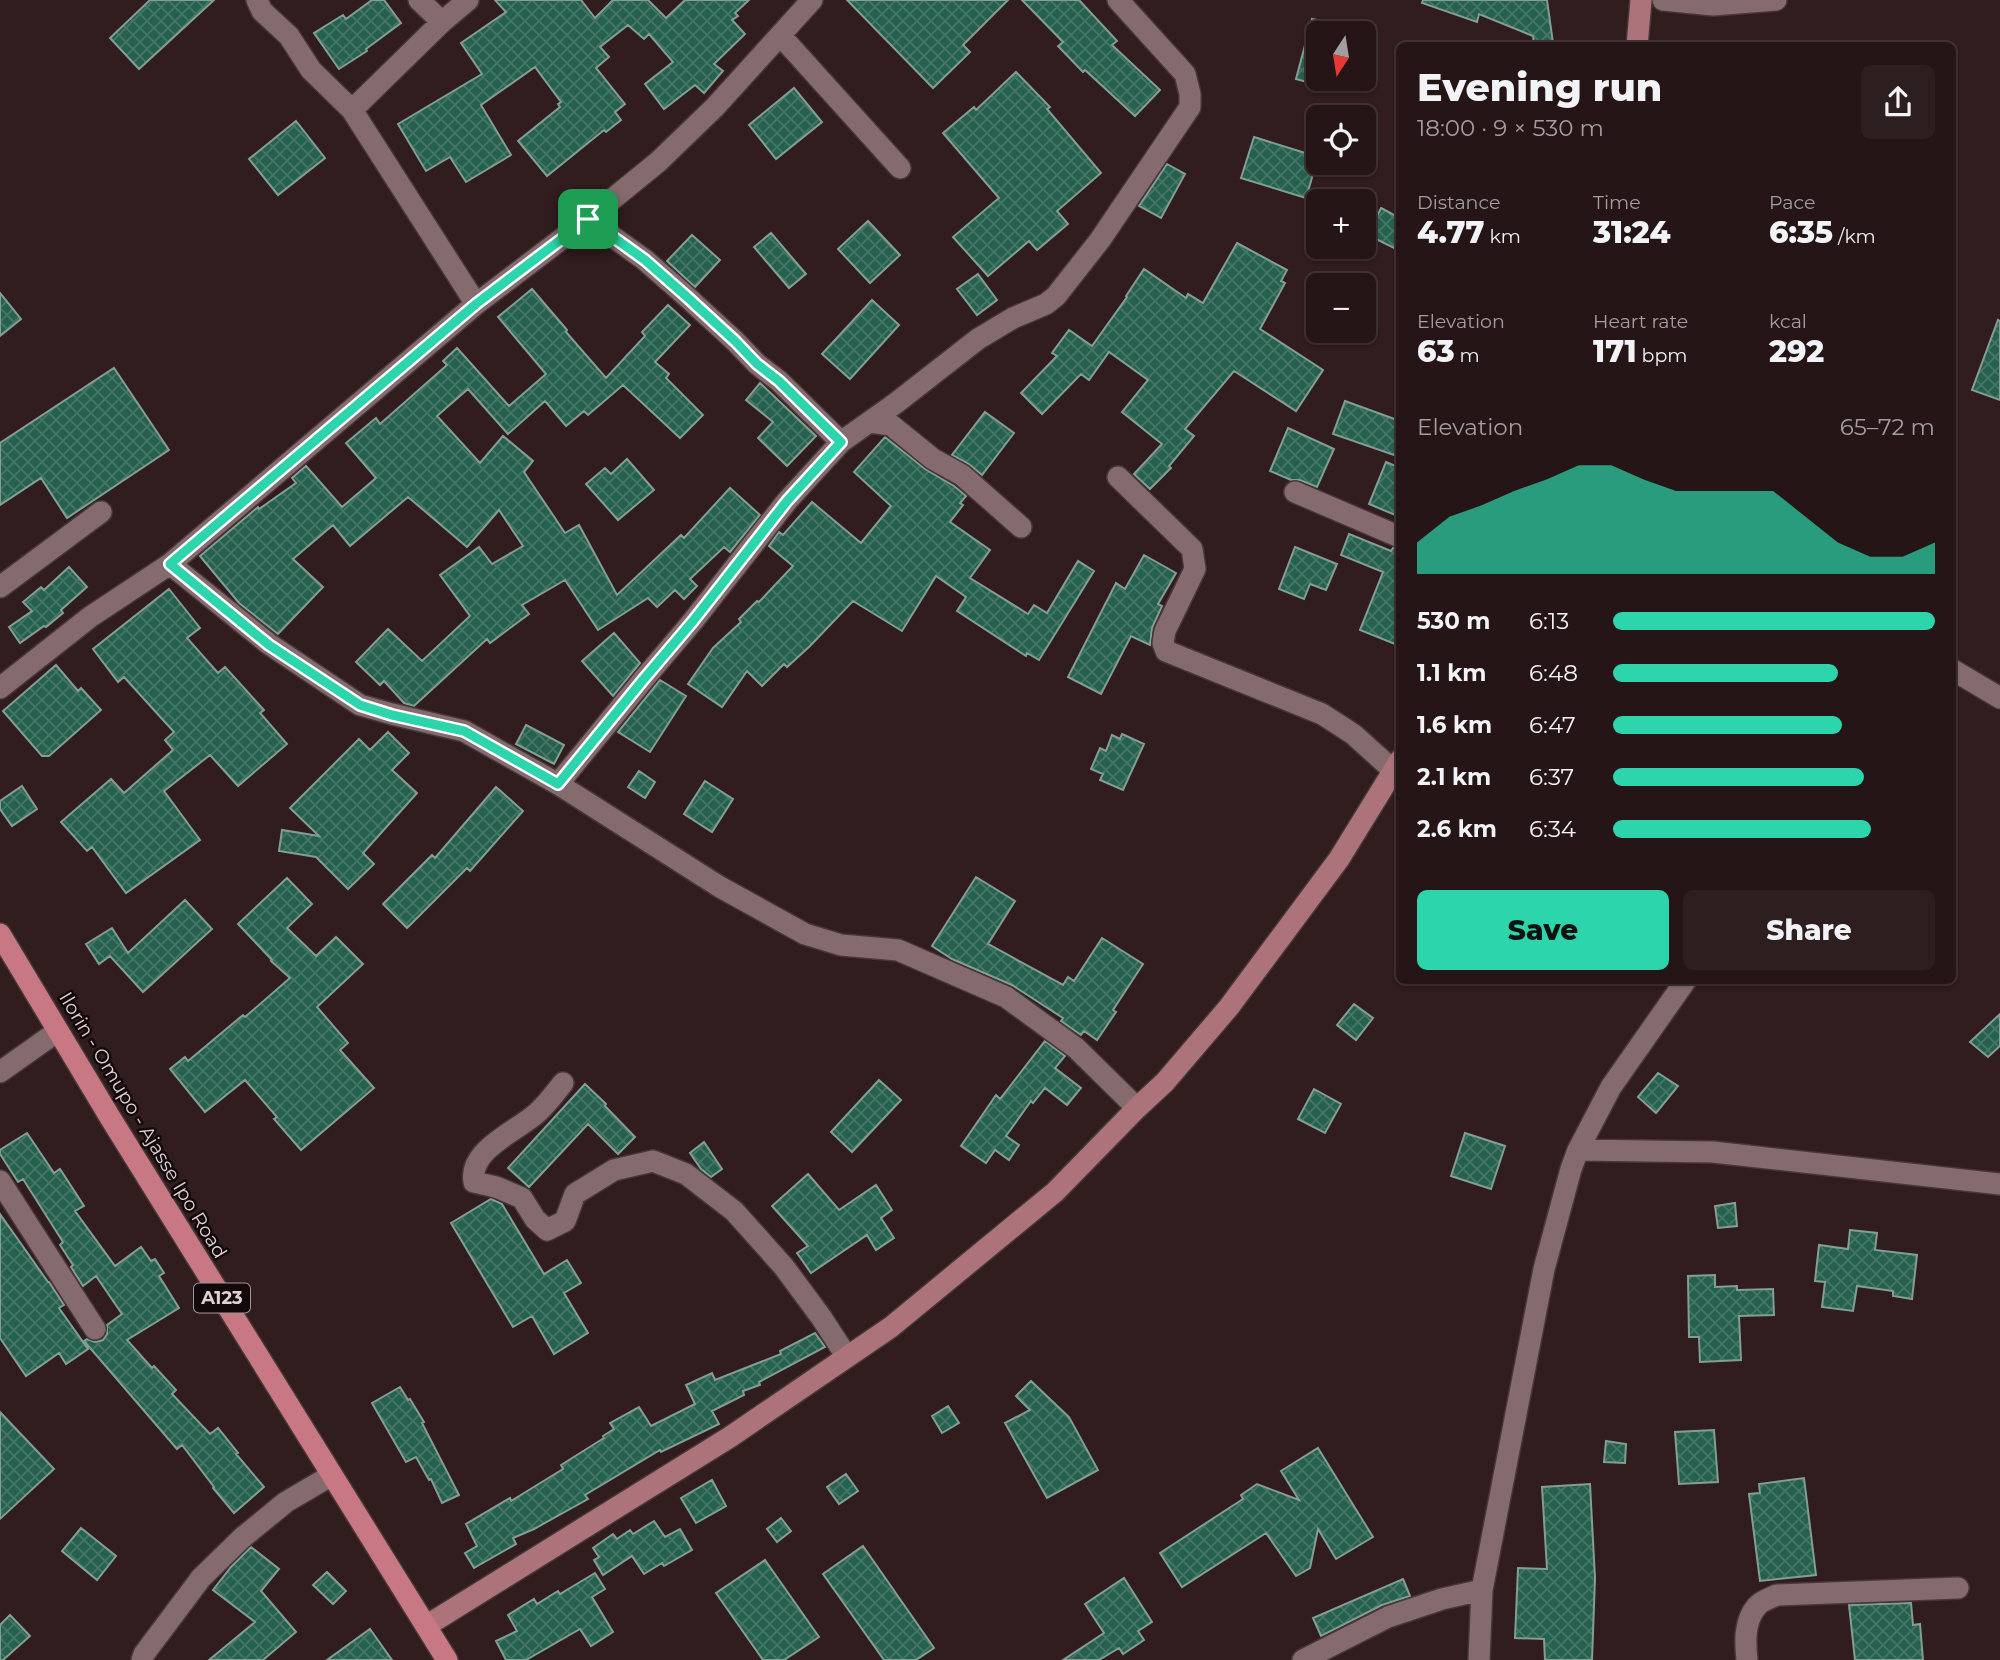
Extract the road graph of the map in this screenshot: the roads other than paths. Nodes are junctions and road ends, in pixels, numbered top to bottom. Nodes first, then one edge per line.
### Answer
1 (257, 0) edge
2 (419, 0) edge
3 (468, 0) edge
4 (812, 0) edge
5 (1118, 0) edge
6 (1641, 0) edge
7 (1663, 0) edge
8 (1776, 0) edge
9 (442, 22) junction
10 (780, 35) junction
11 (1637, 42) edge
12 (352, 110) junction
13 (900, 168) dead end
14 (588, 219) junction
15 (476, 304) junction
16 (870, 422) junction
17 (841, 442) junction
18 (1118, 477) dead end
19 (1295, 492) dead end
20 (101, 512) dead end
21 (1021, 527) dead end
22 (1396, 535) edge
23 (170, 564) junction
24 (0, 587) edge
25 (1956, 672) edge
26 (0, 688) edge
27 (2000, 698) edge
28 (1396, 765) edge
29 (1396, 768) edge
30 (558, 784) junction
31 (0, 934) edge
32 (1683, 984) edge
33 (58, 1031) junction
34 (0, 1072) edge
35 (563, 1083) dead end
36 (1137, 1108) junction
37 (1578, 1150) junction
38 (0, 1181) edge
39 (2000, 1184) edge
40 (95, 1329) dead end
41 (847, 1357) junction
42 (332, 1475) junction
43 (1958, 1588) dead end
44 (1482, 1590) junction
45 (426, 1626) junction
46 (142, 1660) edge
47 (447, 1660) edge
48 (1303, 1660) edge
49 (1479, 1660) edge
50 (1747, 1660) edge

1 - 12 street
2 - 9 street
3 - 9 street
4 - 10 street
5 - 16 street
6 - 11 main road
7 - 8 street
9 - 12 street
10 - 13 street
10 - 14 street
12 - 15 street
14 - 15 street
14 - 17 street
15 - 23 street
16 - 17 street
16 - 21 street
17 - 30 street
18 - 28 street
19 - 22 street
20 - 24 street
23 - 26 street
23 - 30 street
25 - 27 street
29 - 36 main road
30 - 36 street
31 - 33 highway, Ilorin - Omupo - Ajasse Ipo Road / A123
32 - 37 street
33 - 34 street
33 - 42 highway, Ilorin - Omupo - Ajasse Ipo Road / A123
35 - 41 street
36 - 41 main road
37 - 39 street
37 - 44 street
38 - 40 street
41 - 45 main road
42 - 45 highway, Ilorin - Omupo - Ajasse Ipo Road / A123
42 - 46 street
43 - 50 street
44 - 48 street
44 - 49 street
45 - 47 highway, Ilorin - Omupo - Ajasse Ipo Road / A123

